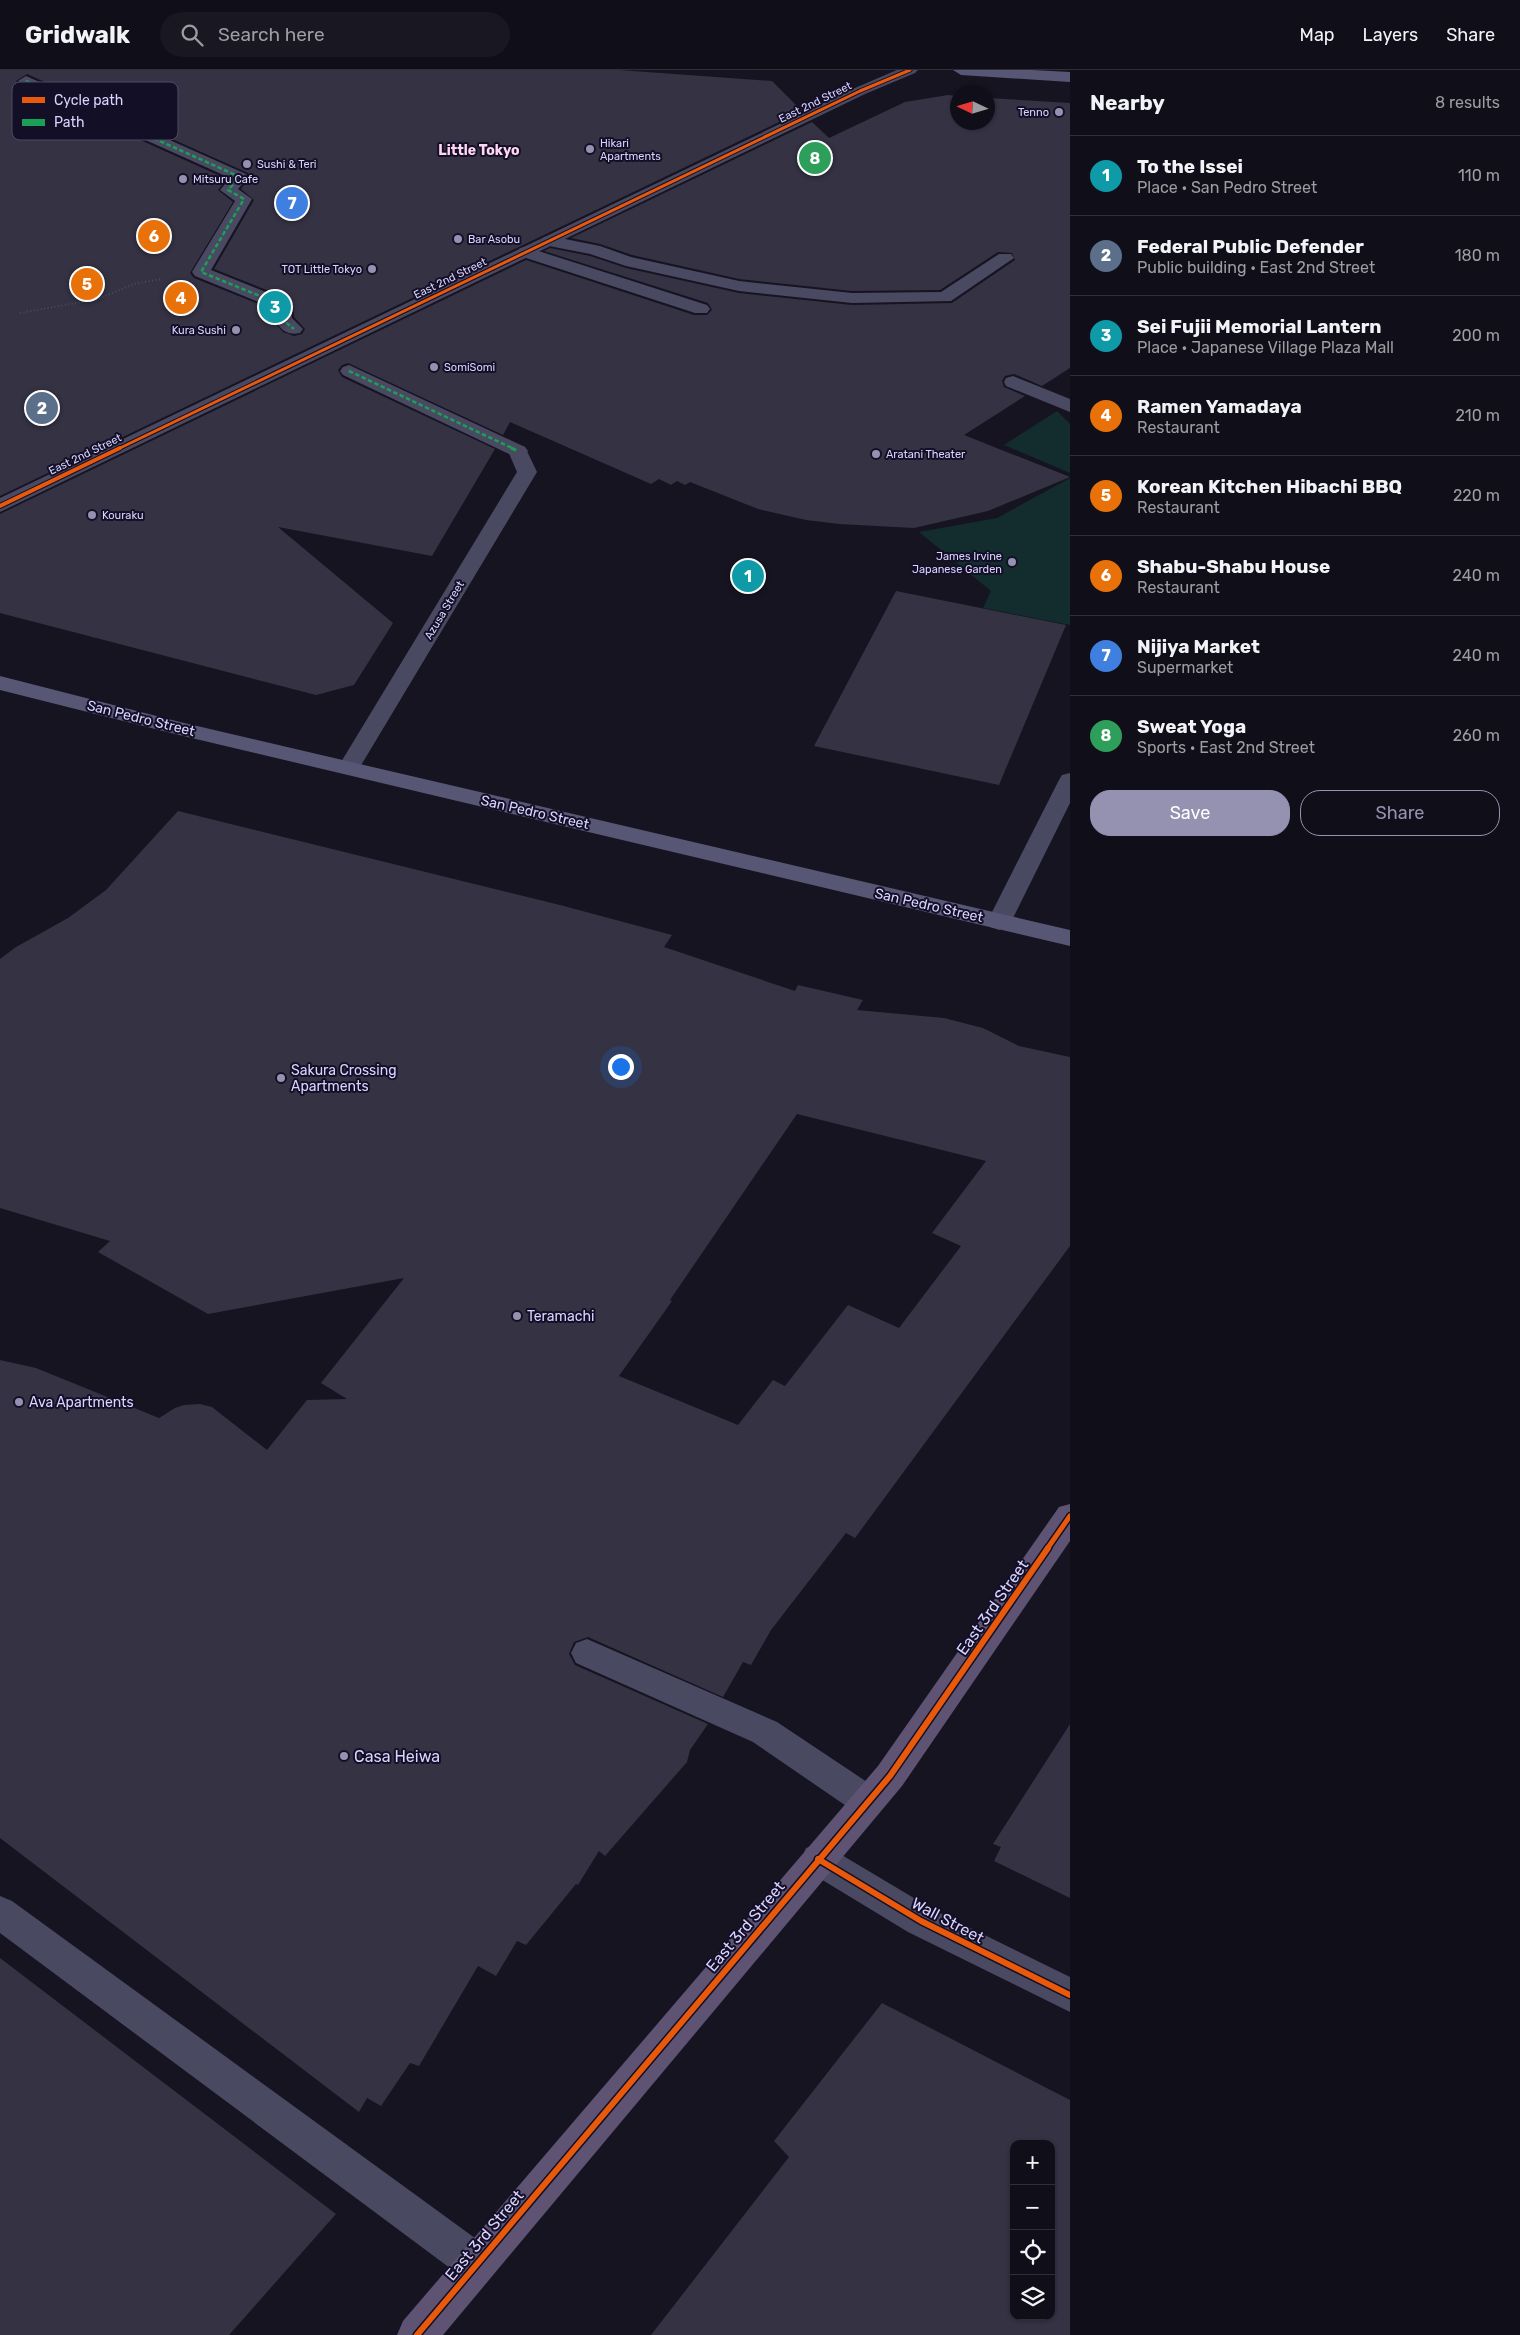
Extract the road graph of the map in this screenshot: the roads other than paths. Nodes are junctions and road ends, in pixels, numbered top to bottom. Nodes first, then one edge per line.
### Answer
1 (910, 70) edge
2 (961, 70) edge
3 (1070, 77) edge
4 (158, 140) edge
5 (550, 241) junction
6 (526, 252) junction
7 (1005, 258) dead end
8 (701, 309) dead end
9 (294, 329) dead end
10 (350, 371) dead end
11 (1013, 382) dead end
12 (1070, 406) edge
13 (0, 506) edge
14 (0, 683) edge
15 (349, 767) junction
16 (1070, 780) edge
17 (1000, 922) junction
18 (1070, 938) edge
19 (1070, 1516) edge
20 (587, 1653) dead end
21 (867, 1802) junction
22 (818, 1859) junction
23 (0, 1912) edge
24 (1070, 1995) edge
25 (476, 2263) junction
26 (417, 2335) edge

1 - 5 street, East 2nd Street
2 - 3 main road
4 - 9 street
5 - 6 street, East 2nd Street
5 - 7 street
6 - 8 street
6 - 13 street, East 2nd Street
10 - 15 street, Azusa Street
11 - 12 street
14 - 15 main road, San Pedro Street
15 - 17 main road, San Pedro Street
16 - 17 street
17 - 18 main road, San Pedro Street
19 - 21 main road, East 3rd Street
20 - 21 street
21 - 22 main road, East 3rd Street
22 - 24 street, Wall Street
22 - 25 main road, East 3rd Street
23 - 25 street
25 - 26 main road, East 3rd Street

